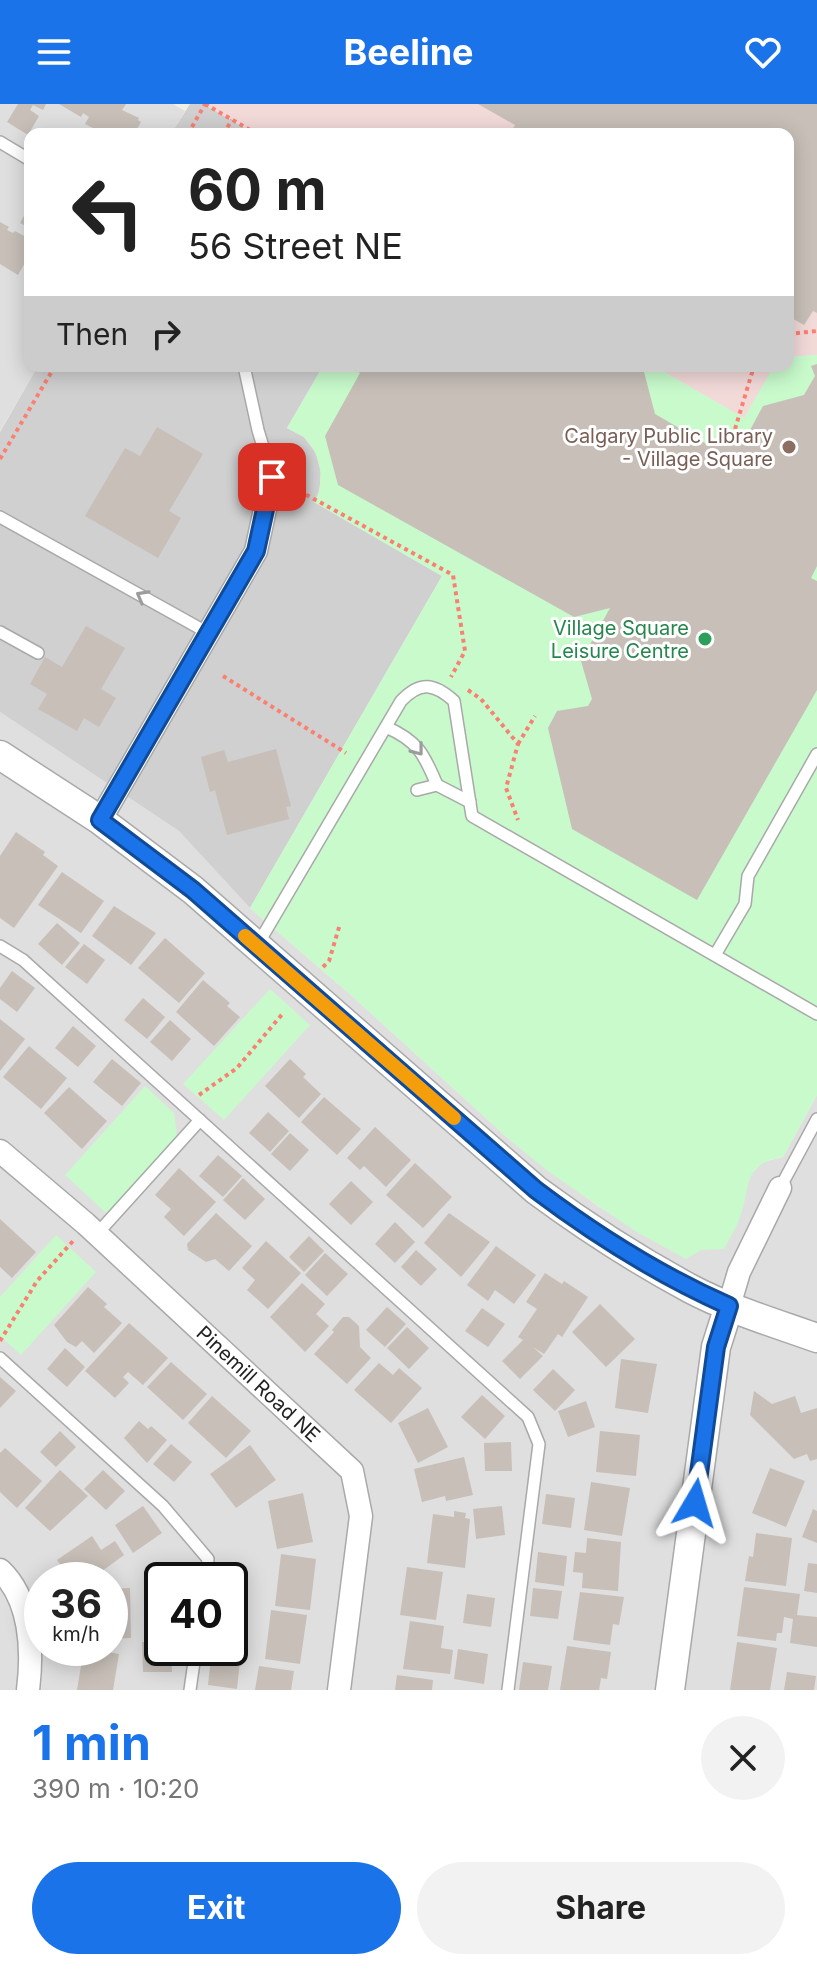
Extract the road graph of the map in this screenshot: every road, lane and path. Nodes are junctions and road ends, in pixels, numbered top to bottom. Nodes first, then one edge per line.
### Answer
1 (205, 104) edge
2 (232, 120) junction
3 (191, 128) edge
4 (227, 128) edge
5 (246, 128) edge
6 (0, 142) edge
7 (24, 156) edge
8 (817, 331) edge
9 (794, 333) edge
10 (51, 372) edge
11 (245, 372) edge
12 (752, 372) edge
13 (735, 429) dead end
14 (0, 459) edge
15 (272, 477) junction
16 (0, 517) edge
17 (0, 632) edge
18 (210, 634) junction
19 (38, 653) dead end
20 (223, 676) dead end
21 (535, 716) dead end
22 (386, 727) junction
23 (518, 744) junction
24 (346, 753) dead end
25 (817, 754) edge
26 (0, 755) edge
27 (437, 785) junction
28 (417, 790) dead end
29 (470, 802) junction
30 (100, 820) junction
31 (527, 827) dead end
32 (340, 924) dead end
33 (0, 946) edge
34 (257, 946) junction
35 (715, 955) junction
36 (323, 967) dead end
37 (817, 1014) edge
38 (817, 1119) edge
39 (200, 1120) junction
40 (0, 1151) edge
41 (780, 1188) joint
42 (96, 1235) junction
43 (729, 1306) junction
44 (817, 1338) edge
45 (0, 1358) edge
46 (208, 1562) edge
47 (0, 1570) edge
48 (193, 1666) edge
49 (28, 1690) edge
50 (190, 1690) edge
51 (339, 1690) edge
52 (508, 1690) edge
53 (670, 1690) edge

1 - 2 path
1 - 3 path
2 - 4 path
2 - 5 path
6 - 7 lane
8 - 9 path
10 - 14 path
11 - 15 lane
12 - 13 path
15 - 18 street
15 - 23 path
18 -> 16 lane
17 - 19 lane
18 - 30 street
20 - 24 path
21 - 23 path
22 -> 27 lane
22 - 29 lane
22 - 34 lane
23 - 31 path
25 - 35 lane
26 - 30 street
27 - 28 lane
27 - 29 lane
29 - 35 lane
30 - 34 street
32 - 36 path
33 - 39 lane
34 - 43 street
35 - 37 lane
38 - 41 lane
39 - 42 lane
39 - 52 lane
40 - 42 street, Pinemill Road NE
41 - 43 street
42 - 51 street, Pinemill Road NE
43 - 44 street
43 - 53 street
45 - 46 lane
47 - 49 street
48 - 50 lane

